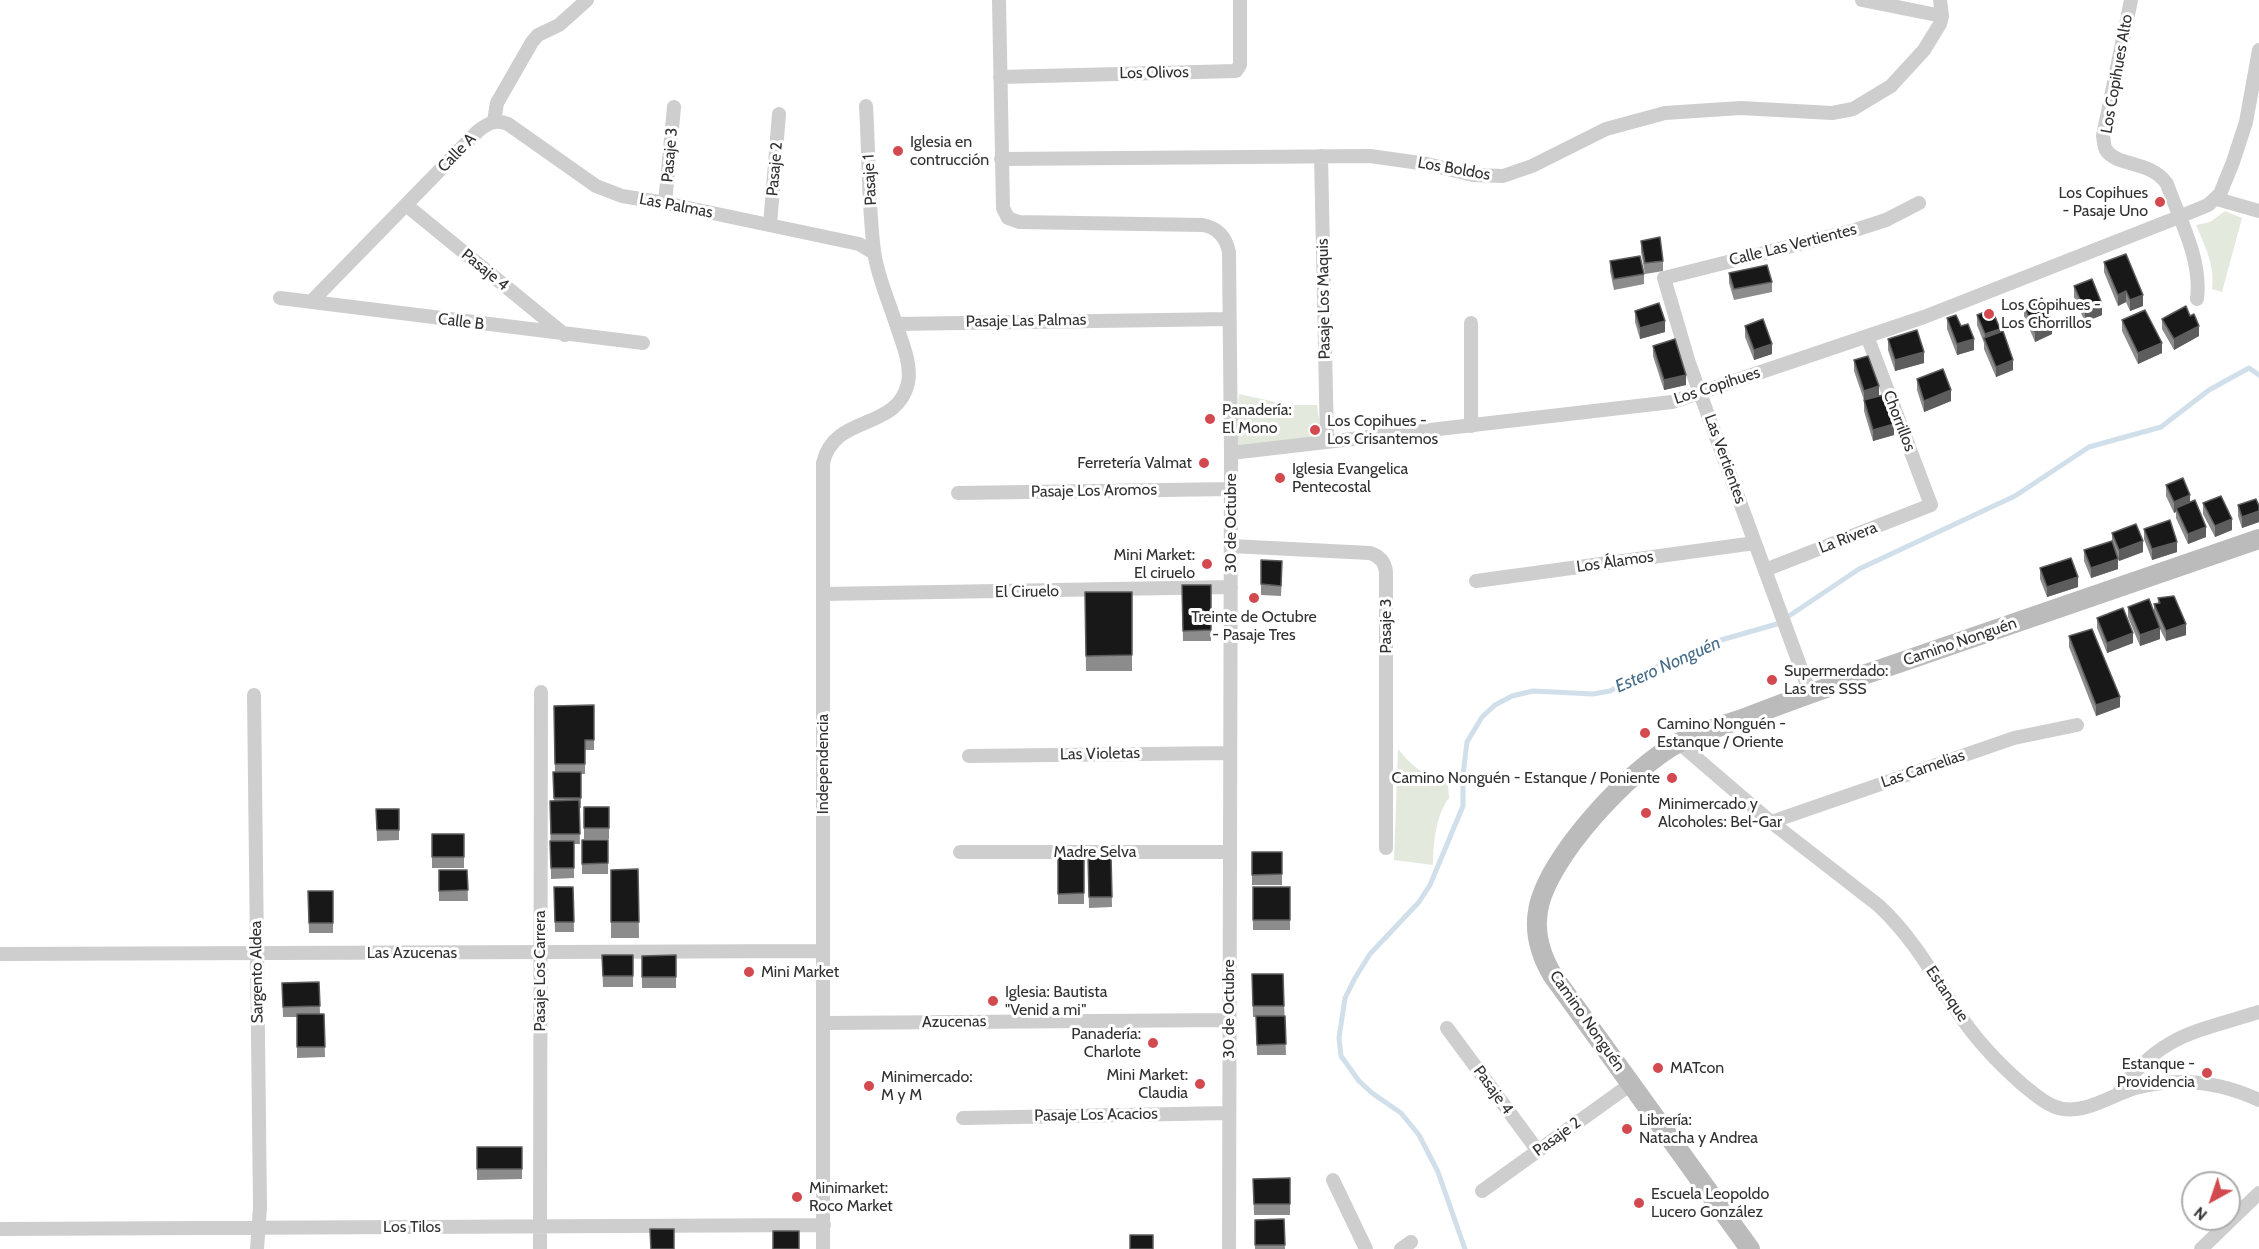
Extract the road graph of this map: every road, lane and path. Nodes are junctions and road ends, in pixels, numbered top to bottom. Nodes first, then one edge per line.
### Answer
1 (587, 0) edge
2 (999, 0) edge
3 (1240, 0) edge
4 (1862, 0) edge
5 (1940, 0) edge
6 (2131, 0) edge
7 (1942, 16) junction
8 (2259, 50) edge
9 (1000, 77) junction
10 (866, 106) dead end
11 (674, 107) dead end
12 (779, 114) dead end
13 (494, 122) junction
14 (1321, 156) junction
15 (1001, 159) junction
16 (2217, 199) junction
17 (665, 203) junction
18 (1919, 203) dead end
19 (406, 205) junction
20 (2259, 211) edge
21 (2179, 217) junction
22 (770, 225) junction
23 (874, 253) junction
24 (1664, 278) joint
25 (280, 298) dead end
26 (2197, 299) dead end
27 (311, 302) junction
28 (1229, 319) junction
29 (1471, 323) dead end
30 (896, 324) junction
31 (565, 335) junction
32 (1867, 336) junction
33 (643, 343) dead end
34 (1701, 393) junction
35 (1471, 426) junction
36 (1327, 442) junction
37 (1231, 453) junction
38 (1231, 489) junction
39 (958, 493) dead end
40 (1931, 505) joint
41 (2259, 539) edge
42 (1755, 543) junction
43 (1230, 546) junction
44 (1765, 570) junction
45 (1476, 581) dead end
46 (1231, 587) junction
47 (823, 594) junction
48 (541, 692) dead end
49 (1810, 693) junction
50 (254, 695) dead end
51 (2077, 725) dead end
52 (1679, 743) junction
53 (1230, 753) junction
54 (969, 756) dead end
55 (1771, 822) junction
56 (1386, 848) dead end
57 (960, 852) dead end
58 (1230, 852) junction
59 (823, 951) junction
60 (540, 952) junction
61 (257, 953) junction
62 (0, 954) edge
63 (2259, 1012) edge
64 (1229, 1020) junction
65 (824, 1023) junction
66 (1448, 1029) dead end
67 (1631, 1084) junction
68 (2118, 1094) junction
69 (2259, 1100) edge
70 (1229, 1113) junction
71 (963, 1118) dead end
72 (1538, 1151) junction
73 (1333, 1180) dead end
74 (1482, 1191) dead end
75 (2259, 1193) edge
76 (824, 1225) junction
77 (540, 1227) junction
78 (258, 1228) junction
79 (0, 1229) edge
80 (257, 1249) edge
81 (540, 1249) edge
82 (823, 1249) edge
83 (1229, 1249) edge
84 (1366, 1249) edge
85 (1750, 1249) edge
86 (2201, 1249) edge

1 - 13 street
2 - 9 street, 30 de Octubre
3 - 9 street, Los Olivos
4 - 7 street
5 - 7 street
6 - 21 street, Los Copihues Alto
7 - 14 street, Los Boldos
8 - 16 street
9 - 15 street, 30 de Octubre
10 - 23 street, Pasaje 1
11 - 17 street, Pasaje 3
12 - 22 street, Pasaje 2
13 - 17 street, Las Palmas
13 - 19 street, Calle A
14 - 15 street, Los Boldos
14 - 36 street, Pasaje Los Maquis
15 - 28 street, 30 de Octubre
16 - 20 street
16 - 21 street, Los Copihues
17 - 22 street, Las Palmas
18 - 24 street, Calle Las Vertientes
19 - 27 street, Calle A
19 - 31 street, Pasaje 4
21 - 26 street, Los Copihues Alto
21 - 32 street, Los Copihues
22 - 23 street, Las Palmas
23 - 30 street
24 - 34 street, Las Vertientes
25 - 27 street, Calle B
27 - 31 street, Calle B
28 - 30 street, Pasaje Las Palmas
28 - 37 street, 30 de Octubre
29 - 35 street
30 - 47 street, Independencia
31 - 33 street, Calle B
32 - 34 street, Los Copihues
32 - 40 street, Chorrillos
34 - 35 street, Los Copihues
34 - 42 street, Las Vertientes
35 - 36 street, Los Copihues
36 - 37 street, Los Copihues
37 - 38 street, 30 de Octubre
38 - 39 street, Pasaje Los Aromos
38 - 43 street, 30 de Octubre
40 - 44 street, La Rivera
41 - 49 main road, Camino Nonguén
42 - 44 street, Las Vertientes
42 - 45 street, Los Álamos
43 - 46 street, 30 de Octubre
43 - 56 street, Pasaje 3
44 - 49 street, Las Vertientes
46 - 47 street, El Ciruelo
46 - 53 street, 30 de Octubre
47 - 59 street, Independencia
48 - 60 street, Pasaje Los Carrera
49 - 52 main road, Camino Nonguén
50 - 61 street, Sargento Aldea
51 - 55 street, Las Camelias
52 - 55 street, Estanque
52 - 67 main road, Camino Nonguén
53 - 54 street, Las Violetas
53 - 58 street, 30 de Octubre
55 - 68 street, Estanque
57 - 58 street, Madre Selva
58 - 64 street, 30 de Octubre
59 - 60 street, Las Azucenas
59 - 65 street, Independencia
60 - 61 street, Las Azucenas
60 - 77 street, Pasaje Los Carrera
61 - 62 street, Las Azucenas
61 - 78 street, Sargento Aldea
63 - 68 street
64 - 65 street, Azucenas
64 - 70 street, 30 de Octubre
65 - 76 street, Independencia
66 - 72 street, Pasaje 4
67 - 72 street, Pasaje 2
67 - 85 main road, Camino Nonguén
68 - 69 street, Estanque
70 - 71 street, Pasaje Los Acacios
70 - 83 street, 30 de Octubre
72 - 74 street, Pasaje 2
73 - 84 street
75 - 86 street
76 - 77 street, Los Tilos
76 - 82 street, Independencia
77 - 78 street, Los Tilos
77 - 81 street, Pasaje Los Carrera
78 - 79 street, Los Tilos
78 - 80 street, Sargento Aldea

